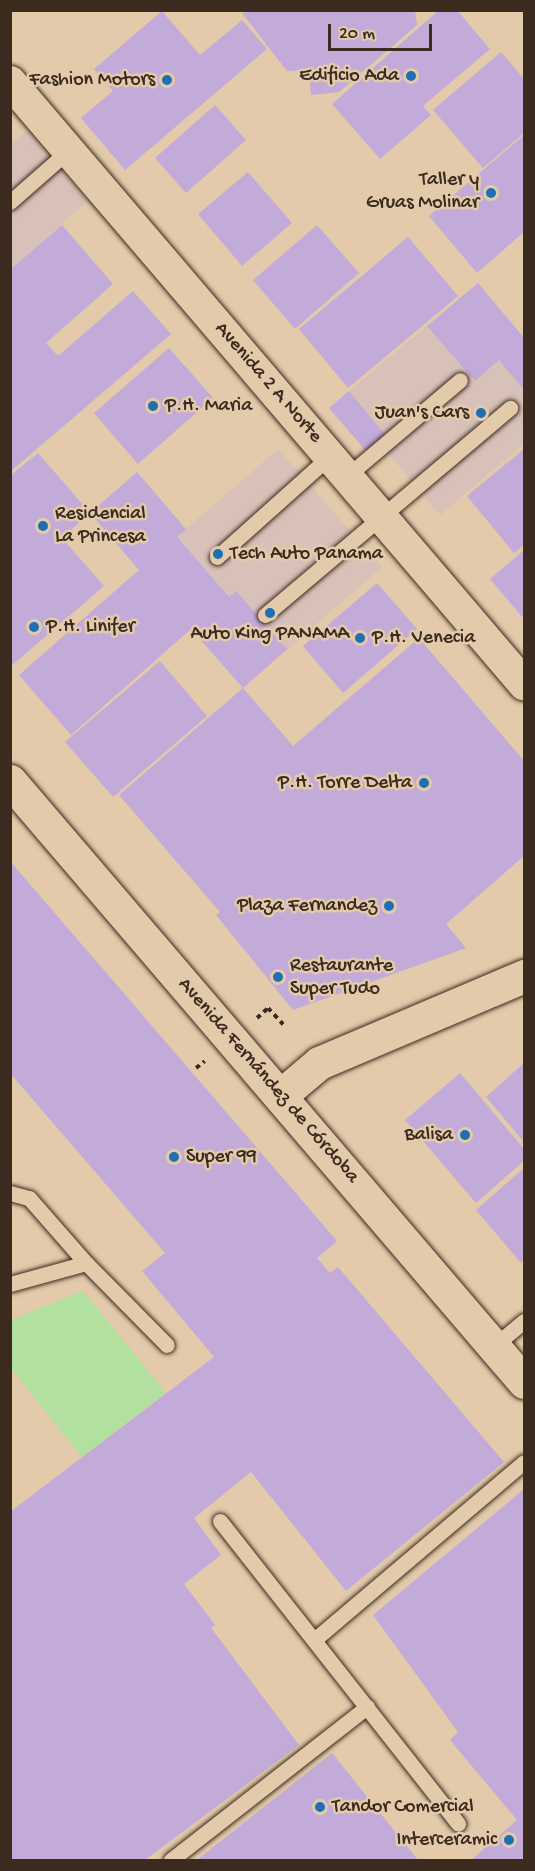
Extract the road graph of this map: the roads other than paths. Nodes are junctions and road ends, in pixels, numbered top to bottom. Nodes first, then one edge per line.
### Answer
1 (10, 82) edge
2 (69, 150) junction
3 (10, 202) edge
4 (460, 380) dead end
5 (510, 408) dead end
6 (339, 466) junction
7 (381, 516) junction
8 (217, 557) dead end
9 (265, 615) dead end
10 (525, 684) edge
11 (10, 781) edge
12 (525, 976) edge
13 (280, 1096) junction
14 (10, 1193) edge
15 (86, 1263) junction
16 (10, 1284) edge
17 (525, 1321) edge
18 (167, 1345) dead end
19 (494, 1346) junction
20 (525, 1382) edge
21 (525, 1462) edge
22 (220, 1521) dead end
23 (314, 1640) junction
24 (368, 1707) junction
25 (458, 1823) dead end
26 (171, 1860) edge

1 - 2 street, Avenida 2 A Norte
2 - 3 lane
2 - 6 street, Avenida 2 A Norte
4 - 6 lane
5 - 7 lane
6 - 7 street, Avenida 2 A Norte
6 - 8 lane
7 - 9 lane
7 - 10 street, Avenida 2 A Norte
11 - 13 main road, Avenida Fernández de Córdoba
12 - 13 main road
13 - 19 main road, Avenida Fernández de Córdoba
14 - 15 lane
15 - 16 lane
15 - 18 lane
17 - 19 lane
19 - 20 main road, Avenida Fernández de Córdoba
21 - 23 lane
22 - 23 lane
23 - 24 lane
24 - 25 lane
24 - 26 lane

